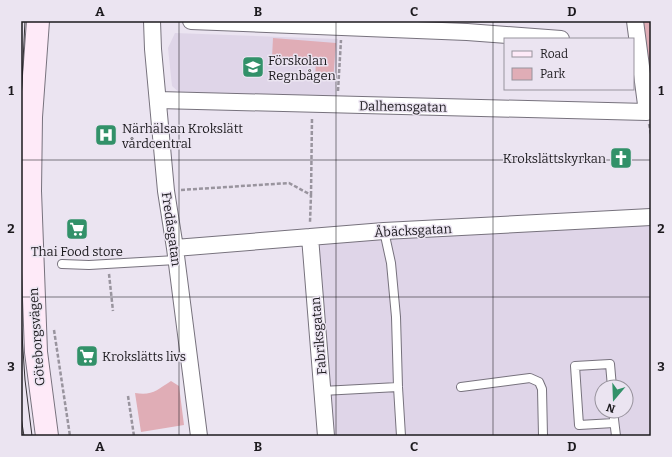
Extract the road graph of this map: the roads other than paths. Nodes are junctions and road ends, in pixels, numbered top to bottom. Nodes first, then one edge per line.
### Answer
1 (38, 21) edge
2 (152, 21) edge
3 (191, 21) edge
4 (635, 21) edge
5 (548, 38) edge
6 (635, 44) edge
7 (158, 100) junction
8 (651, 217) edge
9 (384, 231) junction
10 (310, 237) junction
11 (176, 254) junction
12 (62, 264) dead end
13 (611, 379) edge
14 (461, 386) dead end
15 (398, 387) junction
16 (322, 391) junction
17 (614, 419) edge
18 (614, 423) junction
19 (47, 436) edge
20 (199, 436) edge
21 (326, 436) edge
22 (401, 436) edge
23 (543, 436) edge
24 (616, 436) edge

1 - 19 main road, Göteborgsvägen
2 - 7 street, Fredåsgatan
3 - 5 street
4 - 6 street
6 - 7 street, Dalhemsgatan
7 - 11 street, Fredåsgatan
8 - 9 street, Åbäcksgatan
9 - 10 street, Åbäcksgatan
9 - 15 lane
10 - 11 street, Åbäcksgatan
10 - 16 street, Fabriksgatan
11 - 12 lane, Åbäcksgatan
11 - 20 street, Fredåsgatan
13 - 18 lane
14 - 23 lane
15 - 16 lane
15 - 22 lane
16 - 21 street, Fabriksgatan
17 - 18 lane
18 - 24 lane

